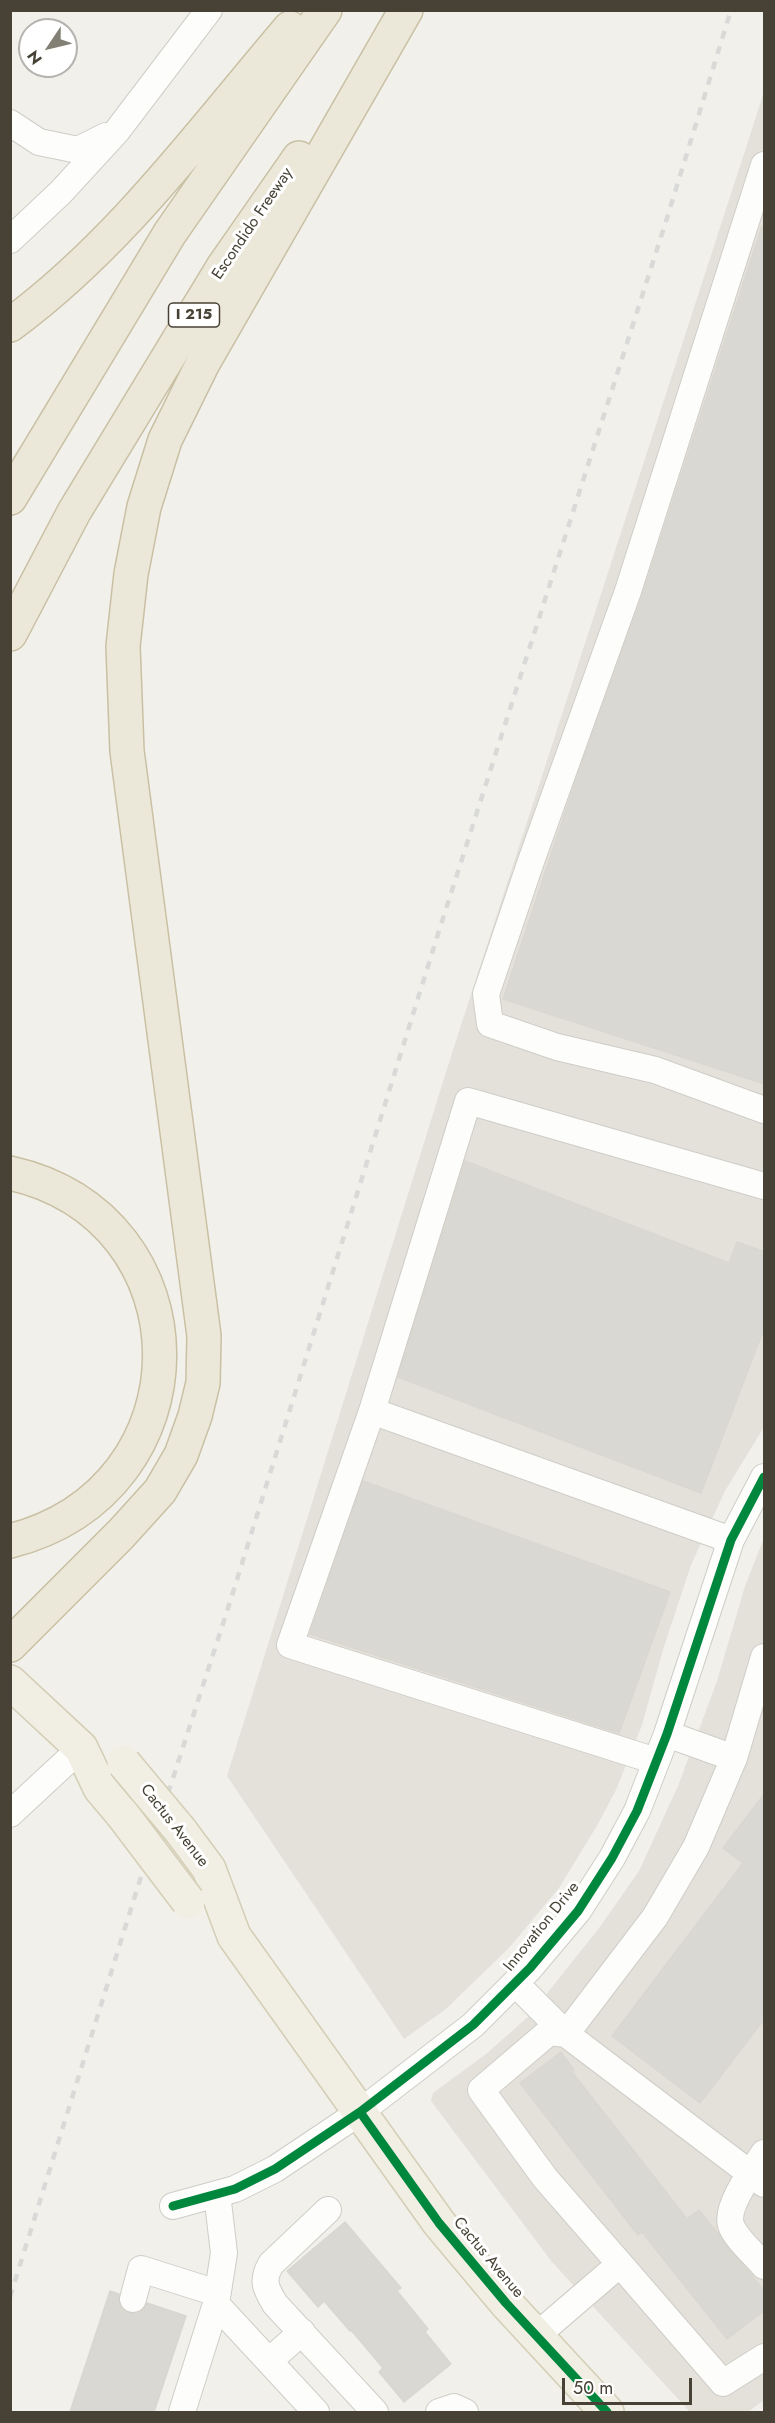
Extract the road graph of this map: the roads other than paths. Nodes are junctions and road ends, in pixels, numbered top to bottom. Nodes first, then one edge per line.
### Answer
1 (209, 10) edge
2 (305, 10) edge
3 (325, 10) edge
4 (402, 10) edge
5 (406, 10) edge
6 (10, 123) edge
7 (117, 131) junction
8 (765, 165) edge
9 (10, 240) edge
10 (10, 326) edge
11 (10, 498) edge
12 (10, 633) edge
13 (765, 1110) edge
14 (10, 1173) edge
15 (765, 1186) edge
16 (372, 1412) junction
17 (765, 1477) edge
18 (731, 1540) junction
19 (10, 1541) edge
20 (10, 1645) edge
21 (765, 1657) edge
22 (10, 1682) edge
23 (667, 1734) junction
24 (81, 1749) junction
25 (734, 1758) junction
26 (657, 1761) junction
27 (10, 1814) edge
28 (234, 1936) junction
29 (515, 1983) junction
30 (566, 2034) junction
31 (360, 2112) junction
32 (760, 2170) edge
33 (217, 2194) junction
34 (173, 2206) dead end
35 (328, 2210) dead end
36 (620, 2264) junction
37 (765, 2266) edge
38 (216, 2298) junction
39 (133, 2299) dead end
40 (302, 2332) junction
41 (536, 2336) junction
42 (765, 2357) edge
43 (269, 2361) junction
44 (182, 2412) edge
45 (316, 2412) edge
46 (375, 2412) edge
47 (439, 2412) edge
48 (465, 2412) edge
49 (607, 2412) edge

1 - 7 street
2 - 10 highway
3 - 11 highway
4 - 12 highway, Escondido Freeway / I 215
5 - 20 highway
6 - 7 street
7 - 9 street
8 - 13 street
14 - 19 highway
15 - 16 street
16 - 18 street
16 - 26 street
17 - 18 street, Innovation Drive
18 - 23 street, Innovation Drive
21 - 25 street
22 - 24 main road, Cactus Avenue
23 - 25 street
23 - 26 street, Innovation Drive
24 - 27 street
24 - 28 main road, Cactus Avenue, bridge
24 - 28 main road, Cactus Avenue, bridge
25 - 30 street
26 - 29 street, Innovation Drive
28 - 31 main road, Cactus Avenue
29 - 30 street
29 - 31 street, Innovation Drive
30 - 32 street
30 - 36 street
31 - 33 street, Innovation Drive
31 - 41 main road, Cactus Avenue
32 - 37 street
33 - 34 street, Innovation Drive
33 - 38 street
35 - 40 street
36 - 41 street
36 - 42 street
38 - 39 street
38 - 43 street
38 - 44 street
40 - 43 street
40 - 46 street
41 - 49 main road, Cactus Avenue
43 - 45 street
47 - 48 street

